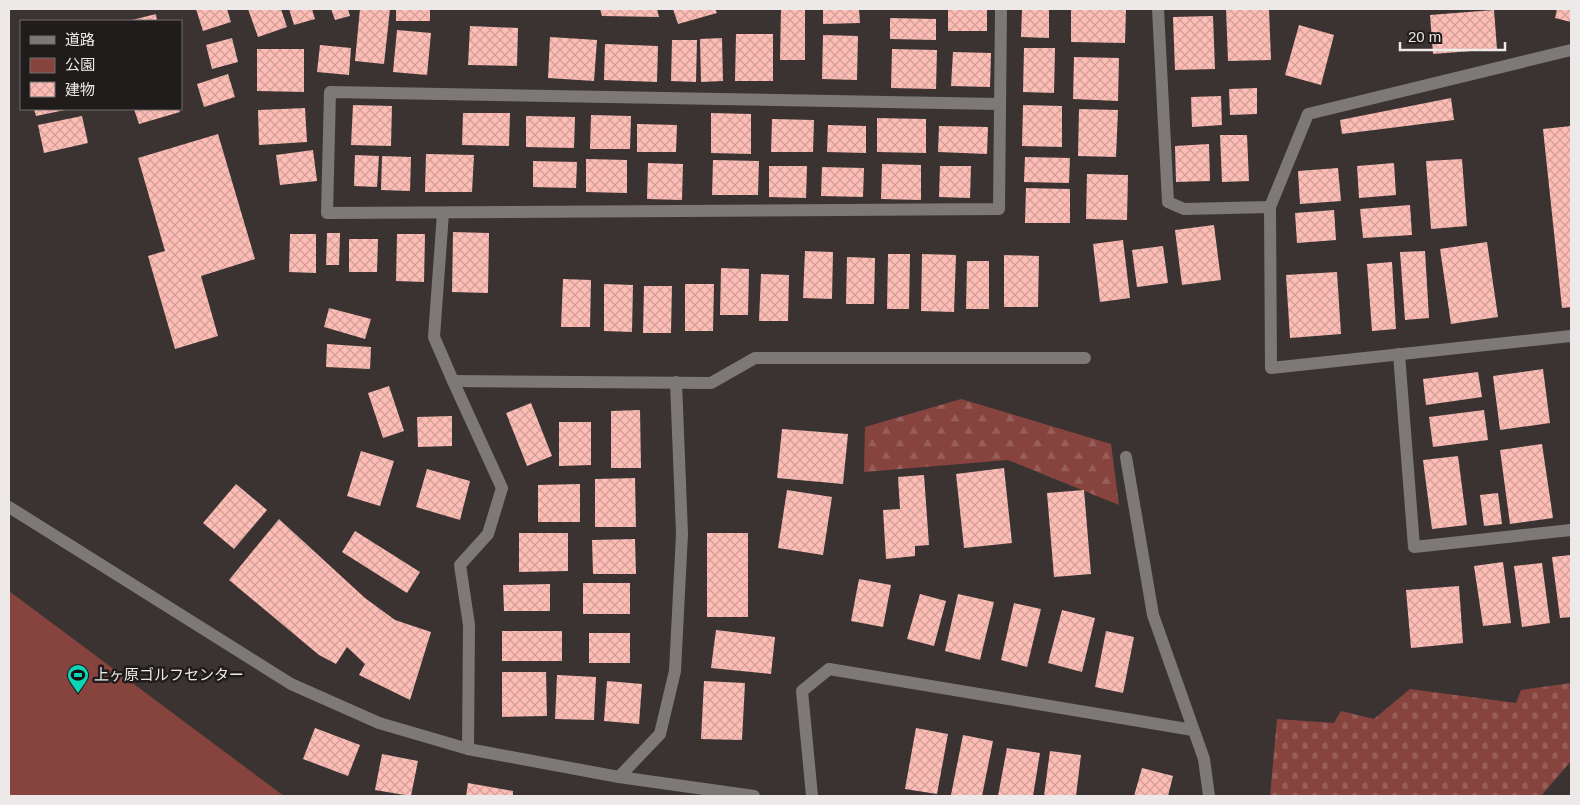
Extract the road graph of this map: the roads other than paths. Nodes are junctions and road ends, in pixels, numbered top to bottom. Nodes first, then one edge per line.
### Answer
1 (1001, 9) edge
2 (1158, 9) edge
3 (1571, 50) edge
4 (999, 104) junction
5 (1270, 207) junction
6 (443, 213) junction
7 (1571, 336) edge
8 (1399, 354) junction
9 (1085, 358) dead end
10 (452, 381) junction
11 (676, 382) junction
12 (1126, 458) dead end
13 (9, 507) edge
14 (1571, 530) edge
15 (1193, 730) junction
16 (468, 749) junction
17 (619, 777) junction
18 (754, 796) edge
19 (812, 796) edge
20 (1208, 796) edge

1 - 4 street
2 - 5 street
3 - 5 street
4 - 6 street
4 - 6 street
5 - 8 street
6 - 10 street
7 - 8 street
8 - 14 street
9 - 11 street
10 - 11 street
10 - 16 street
11 - 17 street
12 - 15 street
13 - 16 street
15 - 19 street
15 - 20 street
16 - 17 street
17 - 18 street

